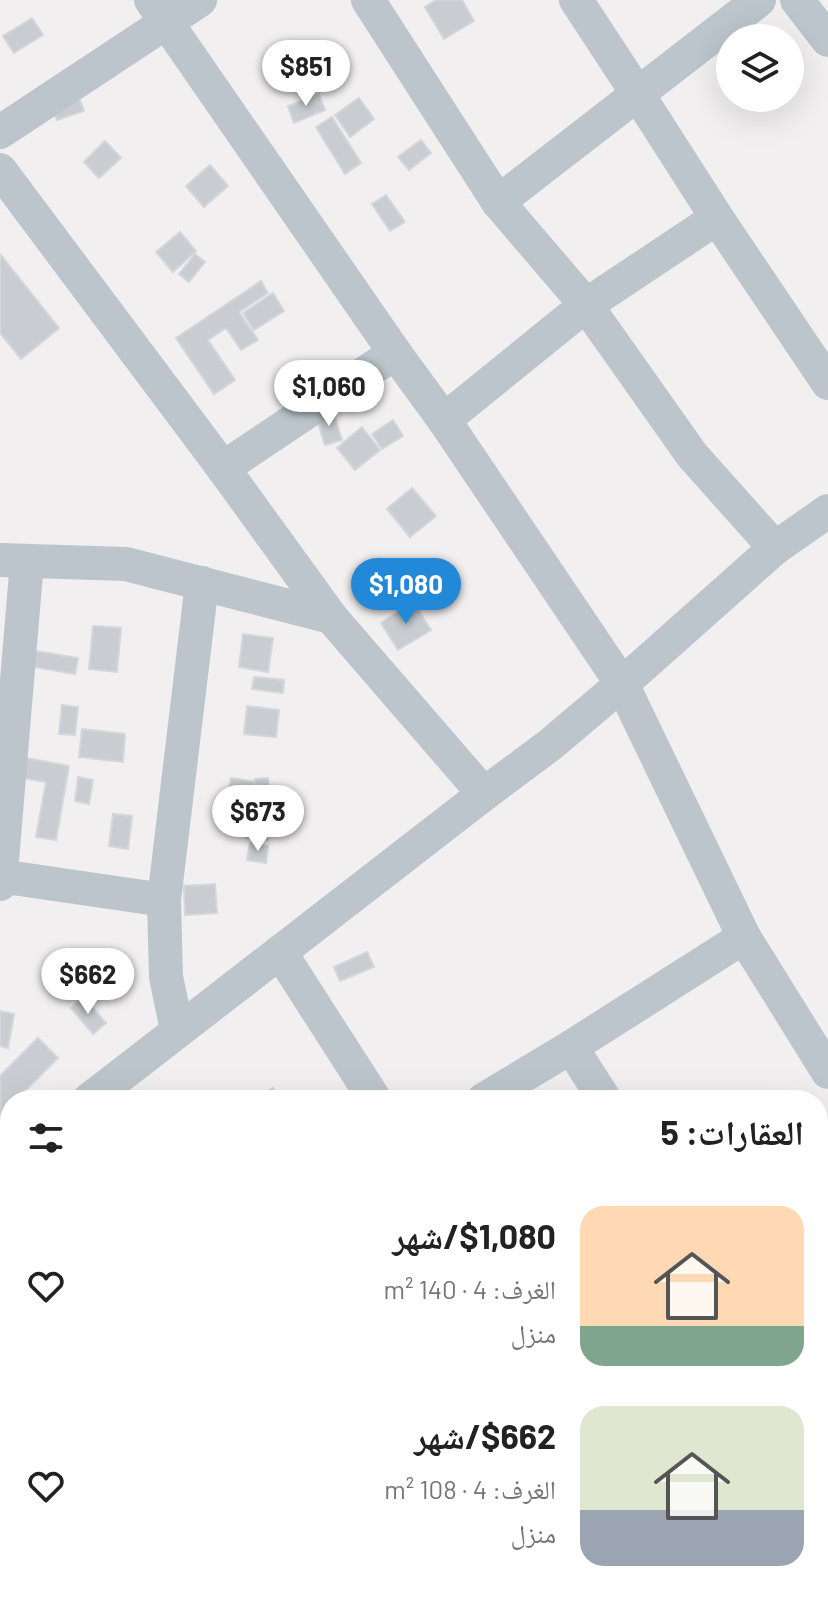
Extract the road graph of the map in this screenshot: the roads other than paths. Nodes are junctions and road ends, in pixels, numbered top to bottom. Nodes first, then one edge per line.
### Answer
1 (200, 0) edge
2 (368, 0) edge
3 (576, 0) edge
4 (759, 0) edge
5 (797, 0) edge
6 (158, 12) edge
7 (828, 40) edge
8 (637, 93) junction
9 (0, 132) edge
10 (0, 170) edge
11 (498, 202) junction
12 (717, 218) junction
13 (586, 305) junction
14 (395, 353) junction
15 (828, 383) edge
16 (444, 420) junction
17 (223, 468) junction
18 (828, 511) edge
19 (775, 548) junction
20 (13, 561) edge
21 (202, 583) junction
22 (331, 617) junction
23 (622, 684) junction
24 (484, 794) junction
25 (0, 876) edge
26 (0, 884) edge
27 (164, 900) junction
28 (744, 937) junction
29 (280, 952) junction
30 (177, 1030) junction
31 (571, 1047) junction
32 (828, 1072) edge
33 (106, 1090) edge
34 (369, 1090) edge
35 (500, 1090) edge
36 (599, 1090) edge

1 - 6 street
2 - 11 street
3 - 8 street
4 - 8 street
5 - 7 street
6 - 9 street
6 - 14 street
8 - 11 street
8 - 12 street
10 - 17 street
11 - 13 street
12 - 13 street
12 - 15 street
13 - 16 street
13 - 19 street
14 - 16 street
14 - 17 street
16 - 23 street
17 - 22 street
18 - 19 street
19 - 23 street
20 - 21 street
20 - 25 street
21 - 22 street
21 - 27 street
22 - 24 street
23 - 24 street
23 - 28 street
24 - 29 street
25 - 26 street
25 - 27 street
27 - 30 street
28 - 31 street
28 - 32 street
29 - 30 street
29 - 34 street
30 - 33 street
31 - 35 street
31 - 36 street

